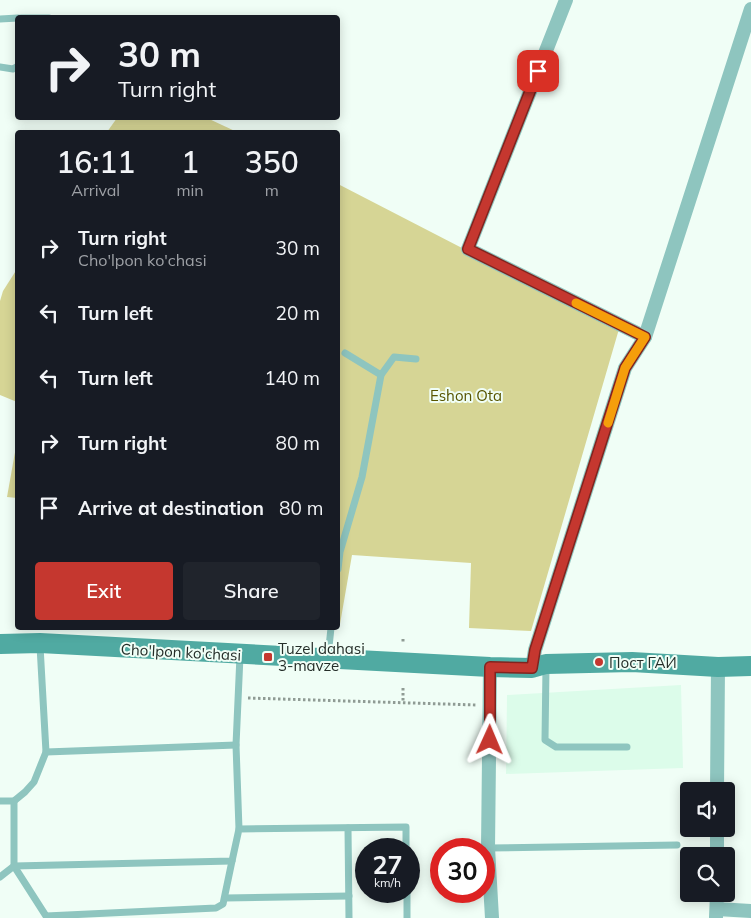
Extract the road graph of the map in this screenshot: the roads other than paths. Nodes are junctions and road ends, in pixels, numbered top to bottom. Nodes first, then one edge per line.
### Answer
1 (566, 0) edge
2 (751, 9) edge
3 (15, 18) edge
4 (0, 20) edge
5 (0, 67) edge
6 (15, 68) edge
7 (645, 337) junction
8 (345, 353) dead end
9 (416, 359) dead end
10 (381, 375) junction
11 (340, 552) edge
12 (331, 630) edge
13 (40, 643) junction
14 (0, 644) edge
15 (240, 655) junction
16 (328, 659) junction
17 (539, 666) junction
18 (751, 666) edge
19 (490, 667) junction
20 (718, 667) junction
21 (236, 745) junction
22 (627, 747) dead end
23 (46, 752) junction
24 (717, 782) edge
25 (0, 801) edge
26 (14, 801) junction
27 (348, 828) junction
28 (239, 829) junction
29 (406, 838) edge
30 (488, 838) edge
31 (677, 845) dead end
32 (495, 848) edge
33 (232, 861) junction
34 (14, 866) junction
35 (0, 877) edge
36 (349, 896) junction
37 (225, 898) junction
38 (407, 903) edge
39 (491, 903) edge
40 (751, 911) edge
41 (716, 913) edge
42 (349, 918) edge
43 (407, 918) edge
44 (492, 918) edge

1 - 7 street
2 - 7 street
3 - 4 lane
5 - 6 lane
7 - 17 street
8 - 10 lane
9 - 10 lane
10 - 11 lane
12 - 16 lane
13 - 14 main road, Cho'lpon ko'chasi
13 - 15 main road, Cho'lpon ko'chasi
13 - 23 lane
15 - 16 main road, Cho'lpon ko'chasi
15 - 21 lane
16 - 19 main road, Cho'lpon ko'chasi
17 - 19 main road, Cho'lpon ko'chasi
17 - 20 main road, Cho'lpon ko'chasi
17 - 22 lane
18 - 20 main road, Cho'lpon ko'chasi
19 - 30 street
20 - 24 street
21 - 23 lane
21 - 28 lane
23 - 26 lane
25 - 26 lane
26 - 34 lane
27 - 28 lane
27 - 29 lane
27 - 36 lane
28 - 33 lane
31 - 32 lane
33 - 34 lane
33 - 37 lane
34 - 35 lane
34 - 37 lane
36 - 37 lane
36 - 42 lane
38 - 43 lane
39 - 44 street
40 - 41 street

